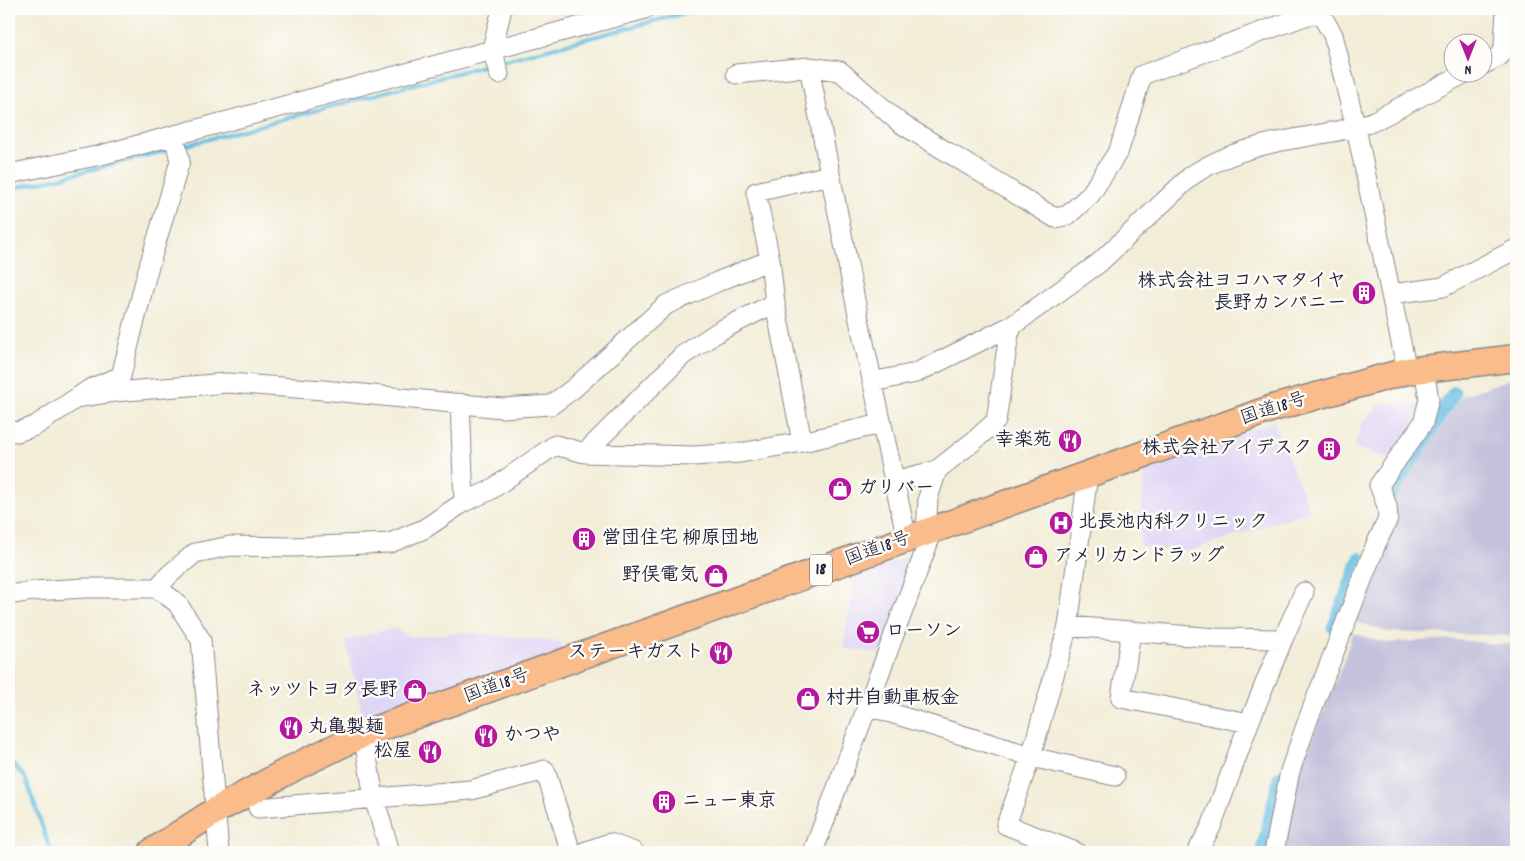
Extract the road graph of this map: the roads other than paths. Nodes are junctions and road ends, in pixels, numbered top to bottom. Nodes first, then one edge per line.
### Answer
1 (502, 9) edge
2 (646, 9) edge
3 (1318, 10) edge
4 (1509, 15) edge
5 (495, 59) junction
6 (1492, 60) edge
7 (809, 66) junction
8 (736, 74) dead end
9 (1448, 82) edge
10 (1356, 128) junction
11 (175, 139) junction
12 (9, 174) edge
13 (830, 175) junction
14 (1516, 249) edge
15 (770, 260) junction
16 (1392, 294) junction
17 (775, 303) junction
18 (1013, 325) junction
19 (1516, 358) edge
20 (1416, 370) junction
21 (872, 382) junction
22 (81, 397) junction
23 (460, 403) junction
24 (881, 424) junction
25 (9, 431) edge
26 (802, 442) junction
27 (585, 453) junction
28 (937, 470) junction
29 (1088, 475) junction
30 (895, 481) junction
31 (464, 502) junction
32 (922, 534) junction
33 (156, 588) junction
34 (1304, 592) dead end
35 (9, 594) edge
36 (1068, 626) junction
37 (1131, 631) junction
38 (1283, 639) junction
39 (868, 706) junction
40 (1249, 723) junction
41 (363, 734) junction
42 (1030, 756) junction
43 (1114, 776) dead end
44 (374, 798) junction
45 (258, 808) dead end
46 (215, 811) junction
47 (152, 852) edge
48 (219, 852) edge
49 (390, 852) edge
50 (571, 852) edge
51 (584, 852) edge
52 (634, 852) edge
53 (813, 852) edge
54 (1076, 852) edge
55 (1197, 852) edge
56 (1274, 852) edge

1 - 5 street
2 - 5 street
3 - 7 street
3 - 10 street
4 - 6 street
5 - 11 street
7 - 8 street
7 - 13 street
9 - 10 street
10 - 16 street
10 - 18 street
11 - 12 street
11 - 22 street
13 - 15 street
13 - 21 street
14 - 16 street
15 - 17 street
15 - 23 street
16 - 20 street
17 - 26 street
17 - 27 street
18 - 21 street
18 - 28 street
19 - 20 highway, 国道18号 / 18
20 - 29 highway, 国道18号 / 18
20 - 56 street
21 - 24 street
22 - 23 street
22 - 25 street
23 - 31 street
24 - 26 street
24 - 30 street
26 - 27 street
27 - 31 street
28 - 30 street
28 - 32 street
29 - 32 highway, 国道18号 / 18
29 - 36 street
30 - 32 street
31 - 33 street
32 - 39 street
32 - 41 highway, 国道18号 / 18
33 - 35 street
33 - 46 street
34 - 38 street
36 - 37 street
36 - 42 street
37 - 38 street
37 - 40 street
38 - 40 street
39 - 42 street
39 - 53 street
40 - 55 street
41 - 44 street
41 - 46 highway, 国道18号 / 18
42 - 43 street
42 - 54 street
44 - 45 street
44 - 49 street
44 - 50 street
46 - 47 highway, 国道18号 / 18
46 - 48 street
51 - 52 street

